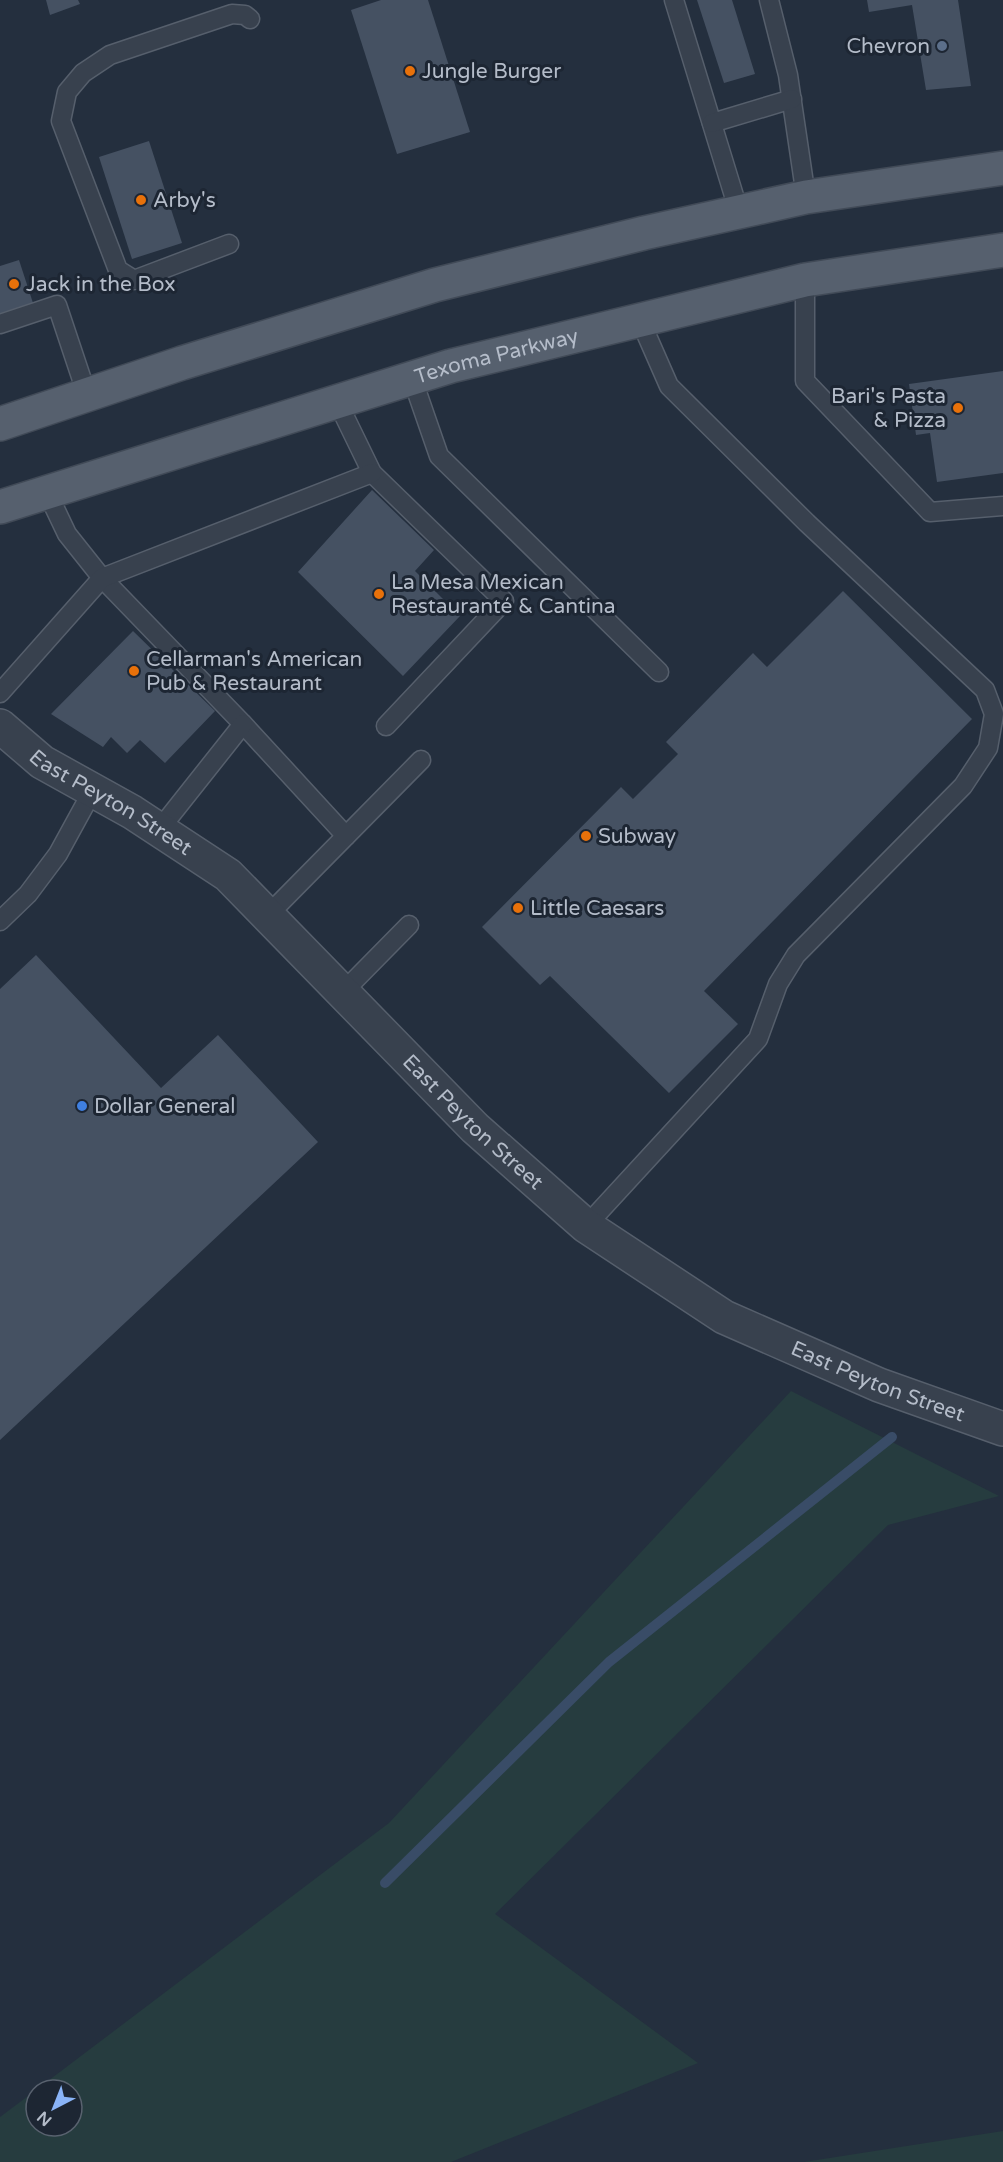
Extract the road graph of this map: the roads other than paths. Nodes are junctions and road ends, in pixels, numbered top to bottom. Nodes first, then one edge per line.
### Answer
1 (674, 0) edge
2 (769, 0) edge
3 (250, 19) dead end
4 (792, 99) junction
5 (712, 123) junction
6 (1003, 168) edge
7 (806, 197) junction
8 (739, 212) junction
9 (229, 244) dead end
10 (1003, 250) edge
11 (805, 280) junction
12 (640, 320) junction
13 (0, 324) edge
14 (412, 378) junction
15 (87, 395) junction
16 (337, 401) junction
17 (0, 424) edge
18 (372, 472) junction
19 (47, 492) junction
20 (1003, 506) edge
21 (0, 507) edge
22 (102, 578) junction
23 (659, 672) dead end
24 (0, 693) edge
25 (243, 724) junction
26 (0, 726) edge
27 (386, 726) dead end
28 (421, 760) dead end
29 (93, 790) junction
30 (159, 830) junction
31 (346, 836) junction
32 (267, 916) junction
33 (0, 921) edge
34 (409, 925) dead end
35 (342, 993) junction
36 (586, 1226) junction
37 (1003, 1430) edge

1 - 5 lane
2 - 4 lane
3 - 9 lane
4 - 5 lane
4 - 7 lane
5 - 8 lane
6 - 7 main road
7 - 8 main road
8 - 15 main road
10 - 11 main road, Texoma Parkway
11 - 12 main road, Texoma Parkway
11 - 20 lane
12 - 14 main road, Texoma Parkway
12 - 36 lane
13 - 15 lane
14 - 16 main road, Texoma Parkway
14 - 23 lane
15 - 17 main road
16 - 18 lane
16 - 19 main road, Texoma Parkway
18 - 22 lane
18 - 27 lane
19 - 21 main road, Texoma Parkway
19 - 22 lane
22 - 24 lane
22 - 25 lane
25 - 30 lane
25 - 31 lane
26 - 29 street, East Peyton Street
28 - 31 lane
29 - 30 street, East Peyton Street
29 - 33 lane
30 - 32 street, East Peyton Street
31 - 32 lane
32 - 35 street, East Peyton Street
34 - 35 lane
35 - 36 street, East Peyton Street
36 - 37 street, East Peyton Street

